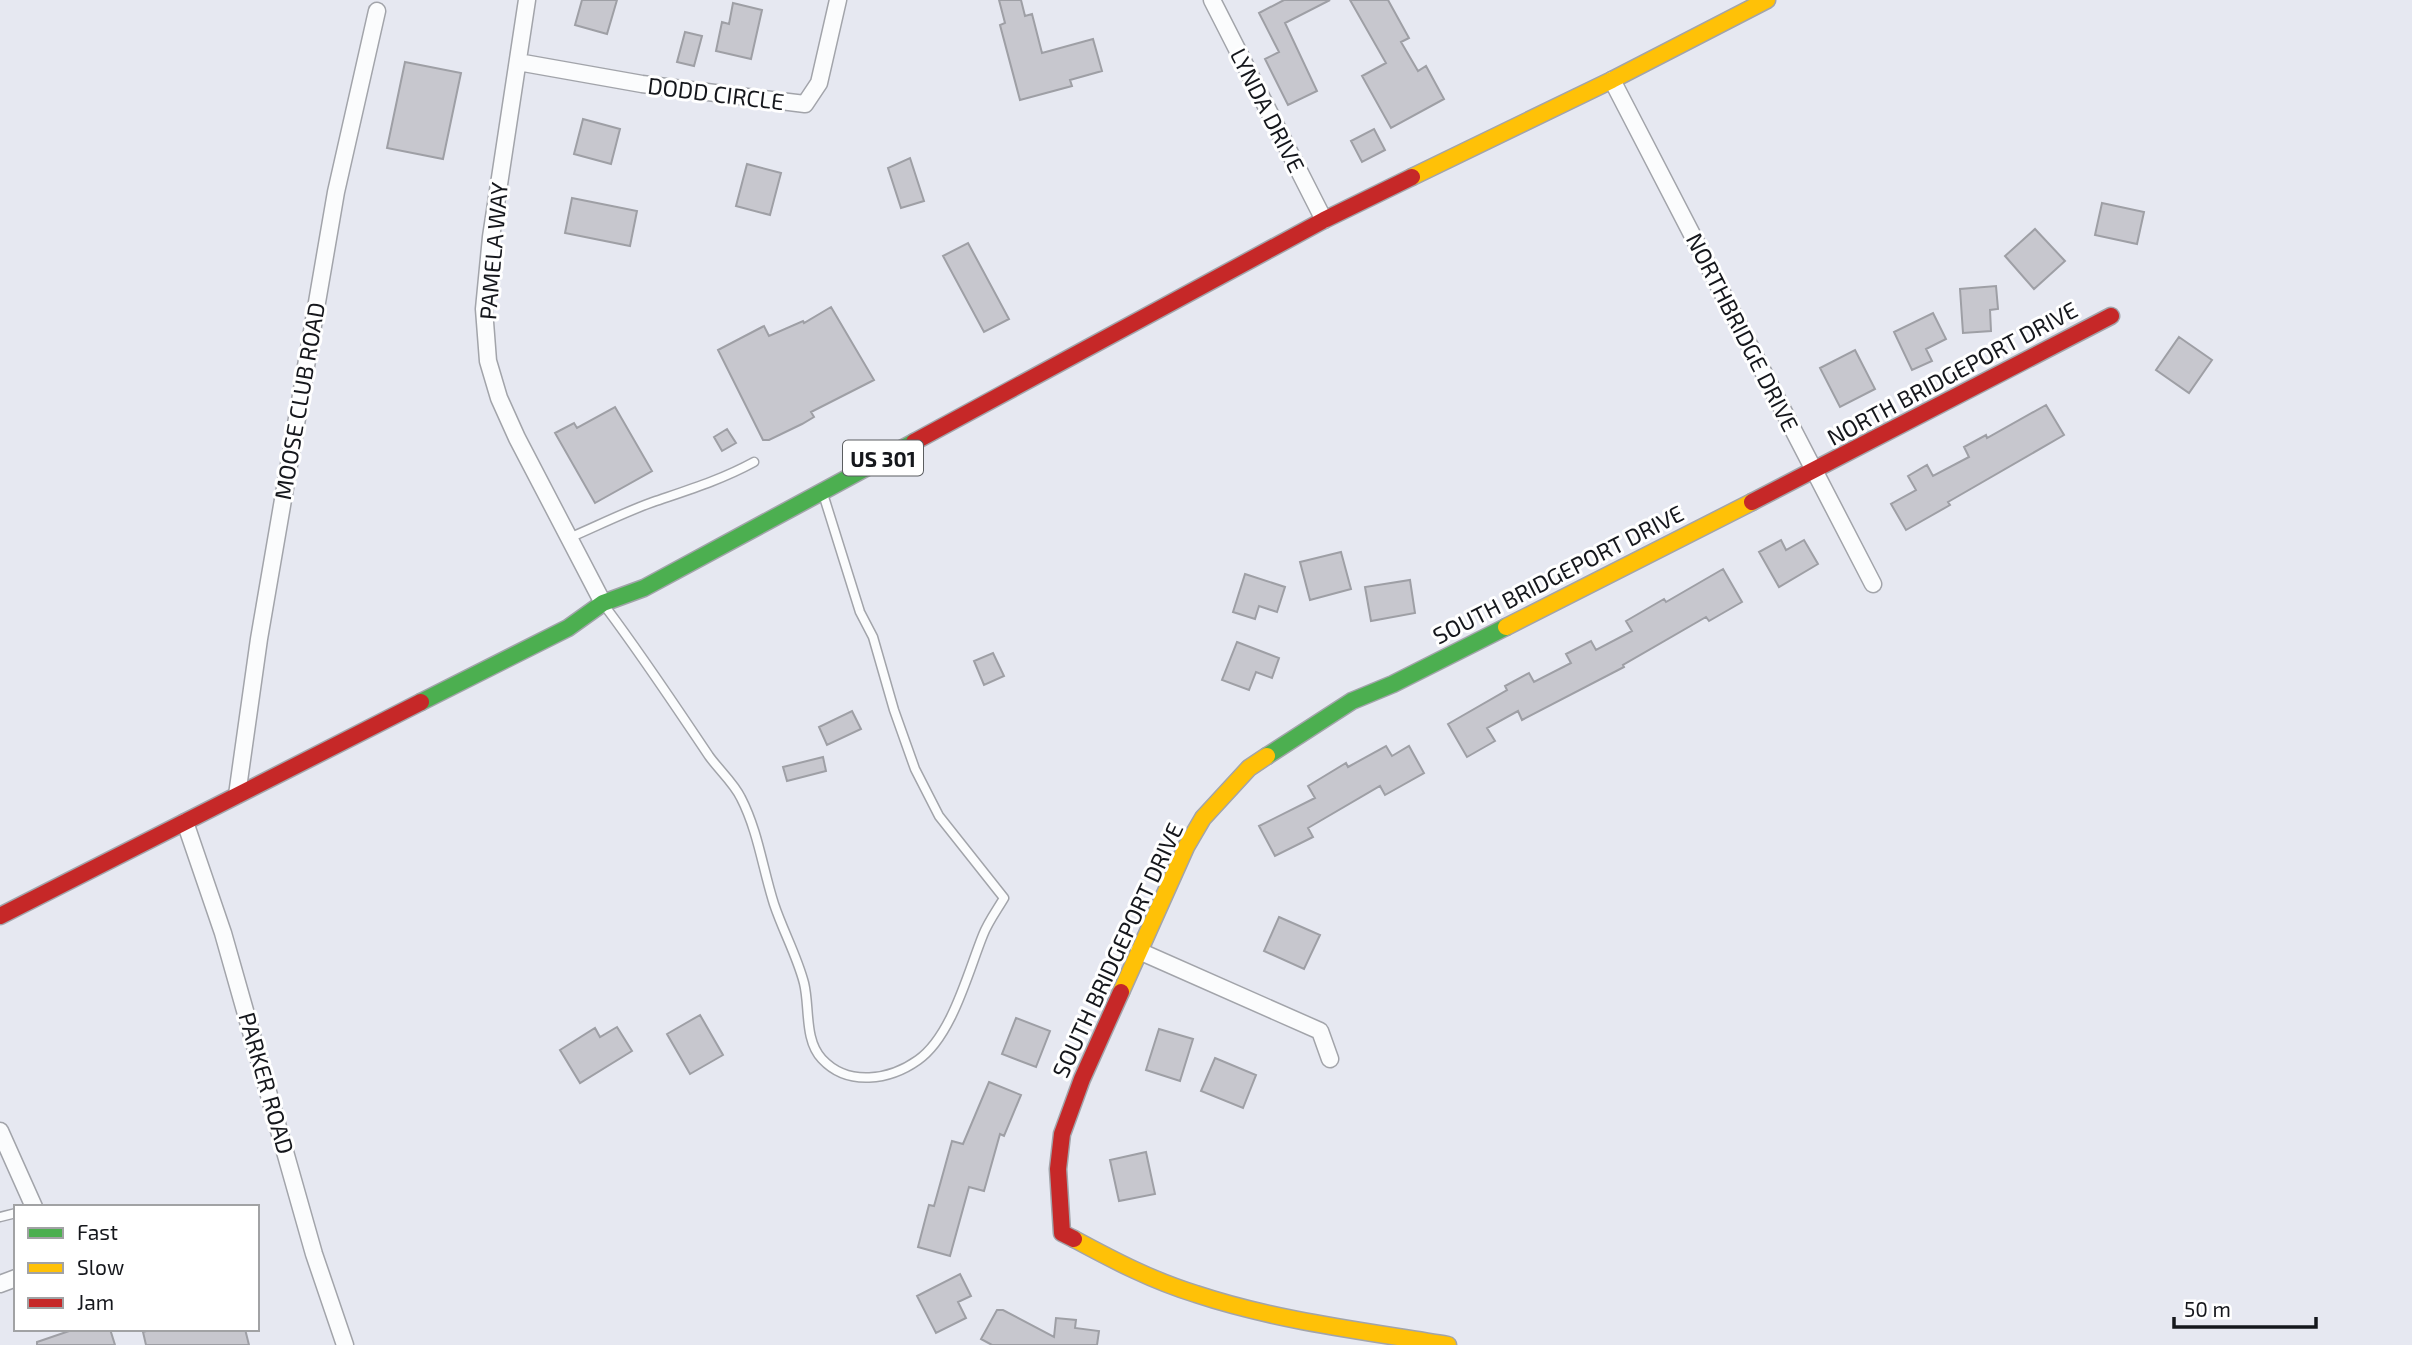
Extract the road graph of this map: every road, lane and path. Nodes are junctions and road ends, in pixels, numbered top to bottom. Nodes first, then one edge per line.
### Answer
1 (527, 0) edge
2 (838, 0) edge
3 (1212, 0) edge
4 (1767, 0) edge
5 (377, 10) dead end
6 (518, 62) junction
7 (1612, 80) junction
8 (1324, 220) junction
9 (2111, 316) dead end
10 (754, 462) dead end
11 (1814, 471) junction
12 (822, 491) junction
13 (569, 538) junction
14 (1873, 584) dead end
15 (603, 603) junction
16 (237, 795) junction
17 (185, 822) junction
18 (0, 916) edge
19 (1139, 951) junction
20 (1330, 1059) dead end
21 (0, 1131) edge
22 (33, 1205) edge
23 (345, 1345) edge
24 (1448, 1345) edge

1 - 6 street, PAMELA WAY
2 - 6 street, DODD CIRCLE
3 - 8 street, LYNDA DRIVE
4 - 7 main road, US 301
5 - 16 street, MOOSE CLUB ROAD
6 - 13 street, PAMELA WAY
7 - 8 main road, US 301
7 - 11 street, NORTHBRIDGE DRIVE
8 - 12 main road, US 301
9 - 11 main road, NORTH BRIDGEPORT DRIVE
10 - 13 lane
11 - 14 street, NORTHBRIDGE DRIVE
11 - 19 main road, SOUTH BRIDGEPORT DRIVE
12 - 15 main road, US 301
12 - 15 lane
13 - 15 street, PAMELA WAY
15 - 16 main road, US 301
16 - 17 main road, US 301
17 - 18 main road, US 301
17 - 23 street, PARKER ROAD
19 - 20 street
19 - 24 main road, SOUTH BRIDGEPORT DRIVE
21 - 22 street

